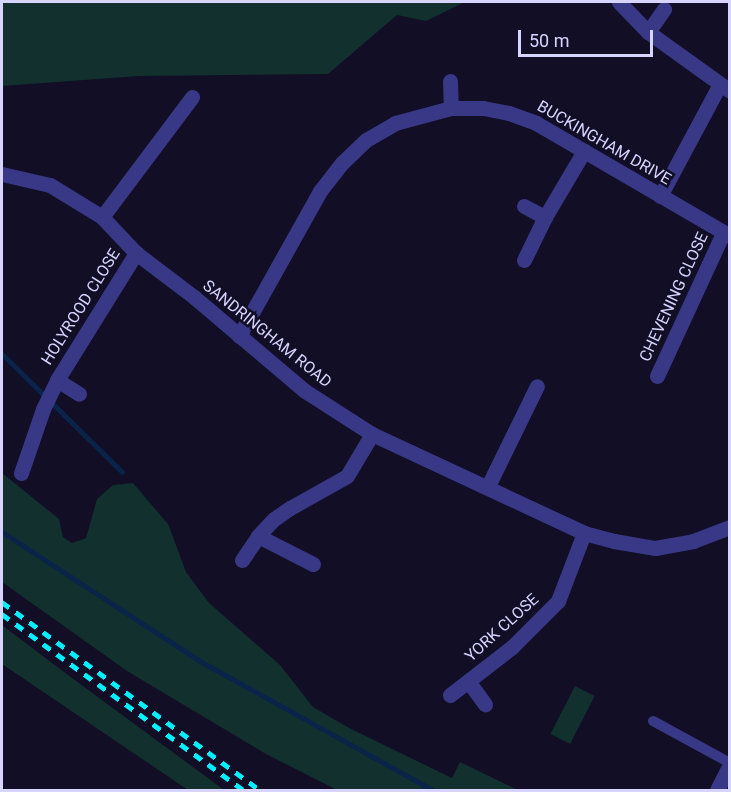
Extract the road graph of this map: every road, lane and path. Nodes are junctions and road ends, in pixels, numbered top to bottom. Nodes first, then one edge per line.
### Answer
1 (619, 2) edge
2 (664, 9) dead end
3 (648, 32) junction
4 (450, 81) dead end
5 (725, 88) edge
6 (192, 97) dead end
7 (452, 108) junction
8 (585, 152) junction
9 (2, 174) edge
10 (660, 196) junction
11 (524, 206) dead end
12 (102, 217) junction
13 (545, 217) junction
14 (726, 235) edge
15 (136, 253) junction
16 (524, 260) dead end
17 (238, 336) junction
18 (657, 376) dead end
19 (57, 380) junction
20 (537, 386) dead end
21 (79, 394) dead end
22 (372, 434) junction
23 (21, 473) dead end
24 (488, 486) junction
25 (729, 528) edge
26 (584, 533) junction
27 (258, 536) junction
28 (243, 560) dead end
29 (313, 564) dead end
30 (468, 681) junction
31 (450, 694) dead end
32 (485, 704) dead end
33 (652, 721) dead end
34 (729, 764) edge
35 (717, 790) edge

1 - 3 street
2 - 3 street
3 - 5 street
4 - 7 street
5 - 10 street
6 - 12 street
7 - 8 street, BUCKINGHAM DRIVE
7 - 17 street, BUCKINGHAM DRIVE
8 - 10 street, BUCKINGHAM DRIVE
8 - 13 street
9 - 12 street, SANDRINGHAM ROAD
10 - 14 street, BUCKINGHAM DRIVE
11 - 13 street
12 - 15 street, SANDRINGHAM ROAD
13 - 16 street
14 - 18 street, CHEVENING CLOSE
15 - 17 street, SANDRINGHAM ROAD
15 - 19 street, HOLYROOD CLOSE
17 - 22 street, SANDRINGHAM ROAD
19 - 21 street, HOLYROOD CLOSE
19 - 23 street, HOLYROOD CLOSE
20 - 24 street
22 - 24 street, SANDRINGHAM ROAD
22 - 27 street
24 - 26 street, SANDRINGHAM ROAD
25 - 26 street, SANDRINGHAM ROAD
26 - 30 street, YORK CLOSE
27 - 28 street
27 - 29 street
30 - 31 street, YORK CLOSE
30 - 32 street, YORK CLOSE
33 - 34 street
34 - 35 street

